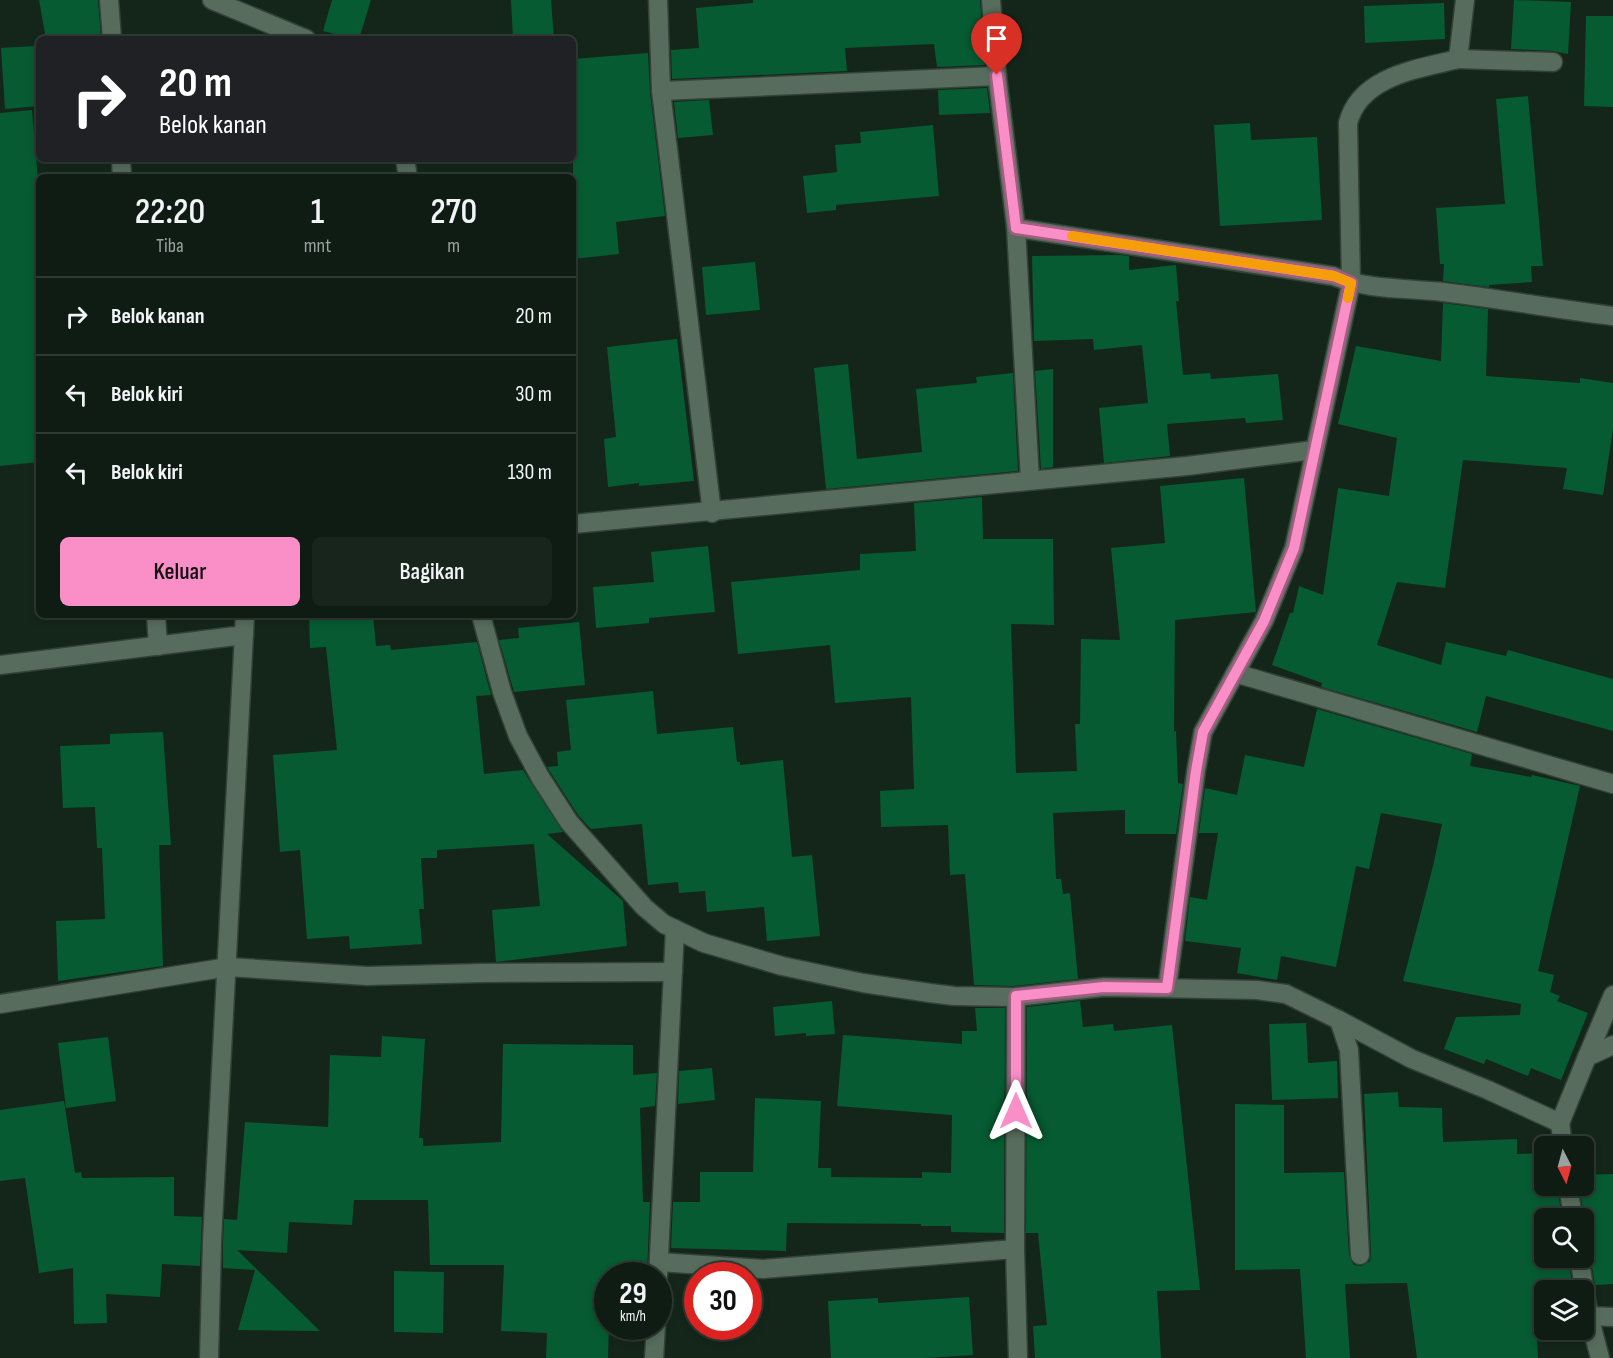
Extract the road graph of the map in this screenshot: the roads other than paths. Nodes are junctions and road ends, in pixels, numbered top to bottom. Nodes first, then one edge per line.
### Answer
1 (109, 0) edge
2 (212, 0) edge
3 (658, 0) edge
4 (991, 0) edge
5 (1465, 0) edge
6 (112, 36) edge
7 (299, 36) edge
8 (1458, 59) junction
9 (1553, 62) dead end
10 (997, 75) junction
11 (661, 91) junction
12 (1016, 228) junction
13 (1351, 283) junction
14 (1613, 316) edge
15 (1314, 450) junction
16 (1030, 480) junction
17 (712, 513) junction
18 (576, 524) edge
19 (156, 618) edge
20 (245, 618) edge
21 (482, 618) edge
22 (244, 635) junction
23 (158, 646) junction
24 (0, 665) edge
25 (1235, 673) junction
26 (1613, 784) edge
27 (675, 929) junction
28 (228, 967) junction
29 (673, 972) junction
30 (1167, 988) junction
31 (1613, 995) edge
32 (1016, 996) junction
33 (0, 1004) edge
34 (1339, 1020) junction
35 (1613, 1045) edge
36 (1587, 1057) junction
37 (1560, 1123) junction
38 (1562, 1136) edge
39 (1015, 1249) junction
40 (1360, 1255) dead end
41 (659, 1262) edge
42 (672, 1269) edge
43 (1594, 1316) edge
44 (1613, 1317) edge
45 (1594, 1335) edge
46 (655, 1340) edge
47 (209, 1358) edge
48 (654, 1358) edge
49 (1017, 1358) edge
50 (1600, 1358) edge

1 - 6 street
2 - 7 street
3 - 11 street
4 - 10 street
5 - 8 street
8 - 9 street
8 - 13 street
10 - 11 street
10 - 12 street
11 - 17 street
12 - 13 street
12 - 16 street
13 - 14 street
13 - 15 street
15 - 16 street
15 - 25 street
16 - 17 street
17 - 18 street
19 - 23 street
20 - 22 street
21 - 27 street
22 - 23 street
22 - 28 street
23 - 24 street
25 - 26 street
25 - 30 street
27 - 29 street
27 - 32 street
28 - 29 street
28 - 33 street
28 - 47 street
29 - 41 street
30 - 32 street
30 - 34 street
31 - 36 street
32 - 39 street
34 - 37 street
34 - 40 street
35 - 36 street
36 - 37 street
37 - 38 street
39 - 42 street
39 - 49 street
43 - 44 street
45 - 50 street
46 - 48 street

